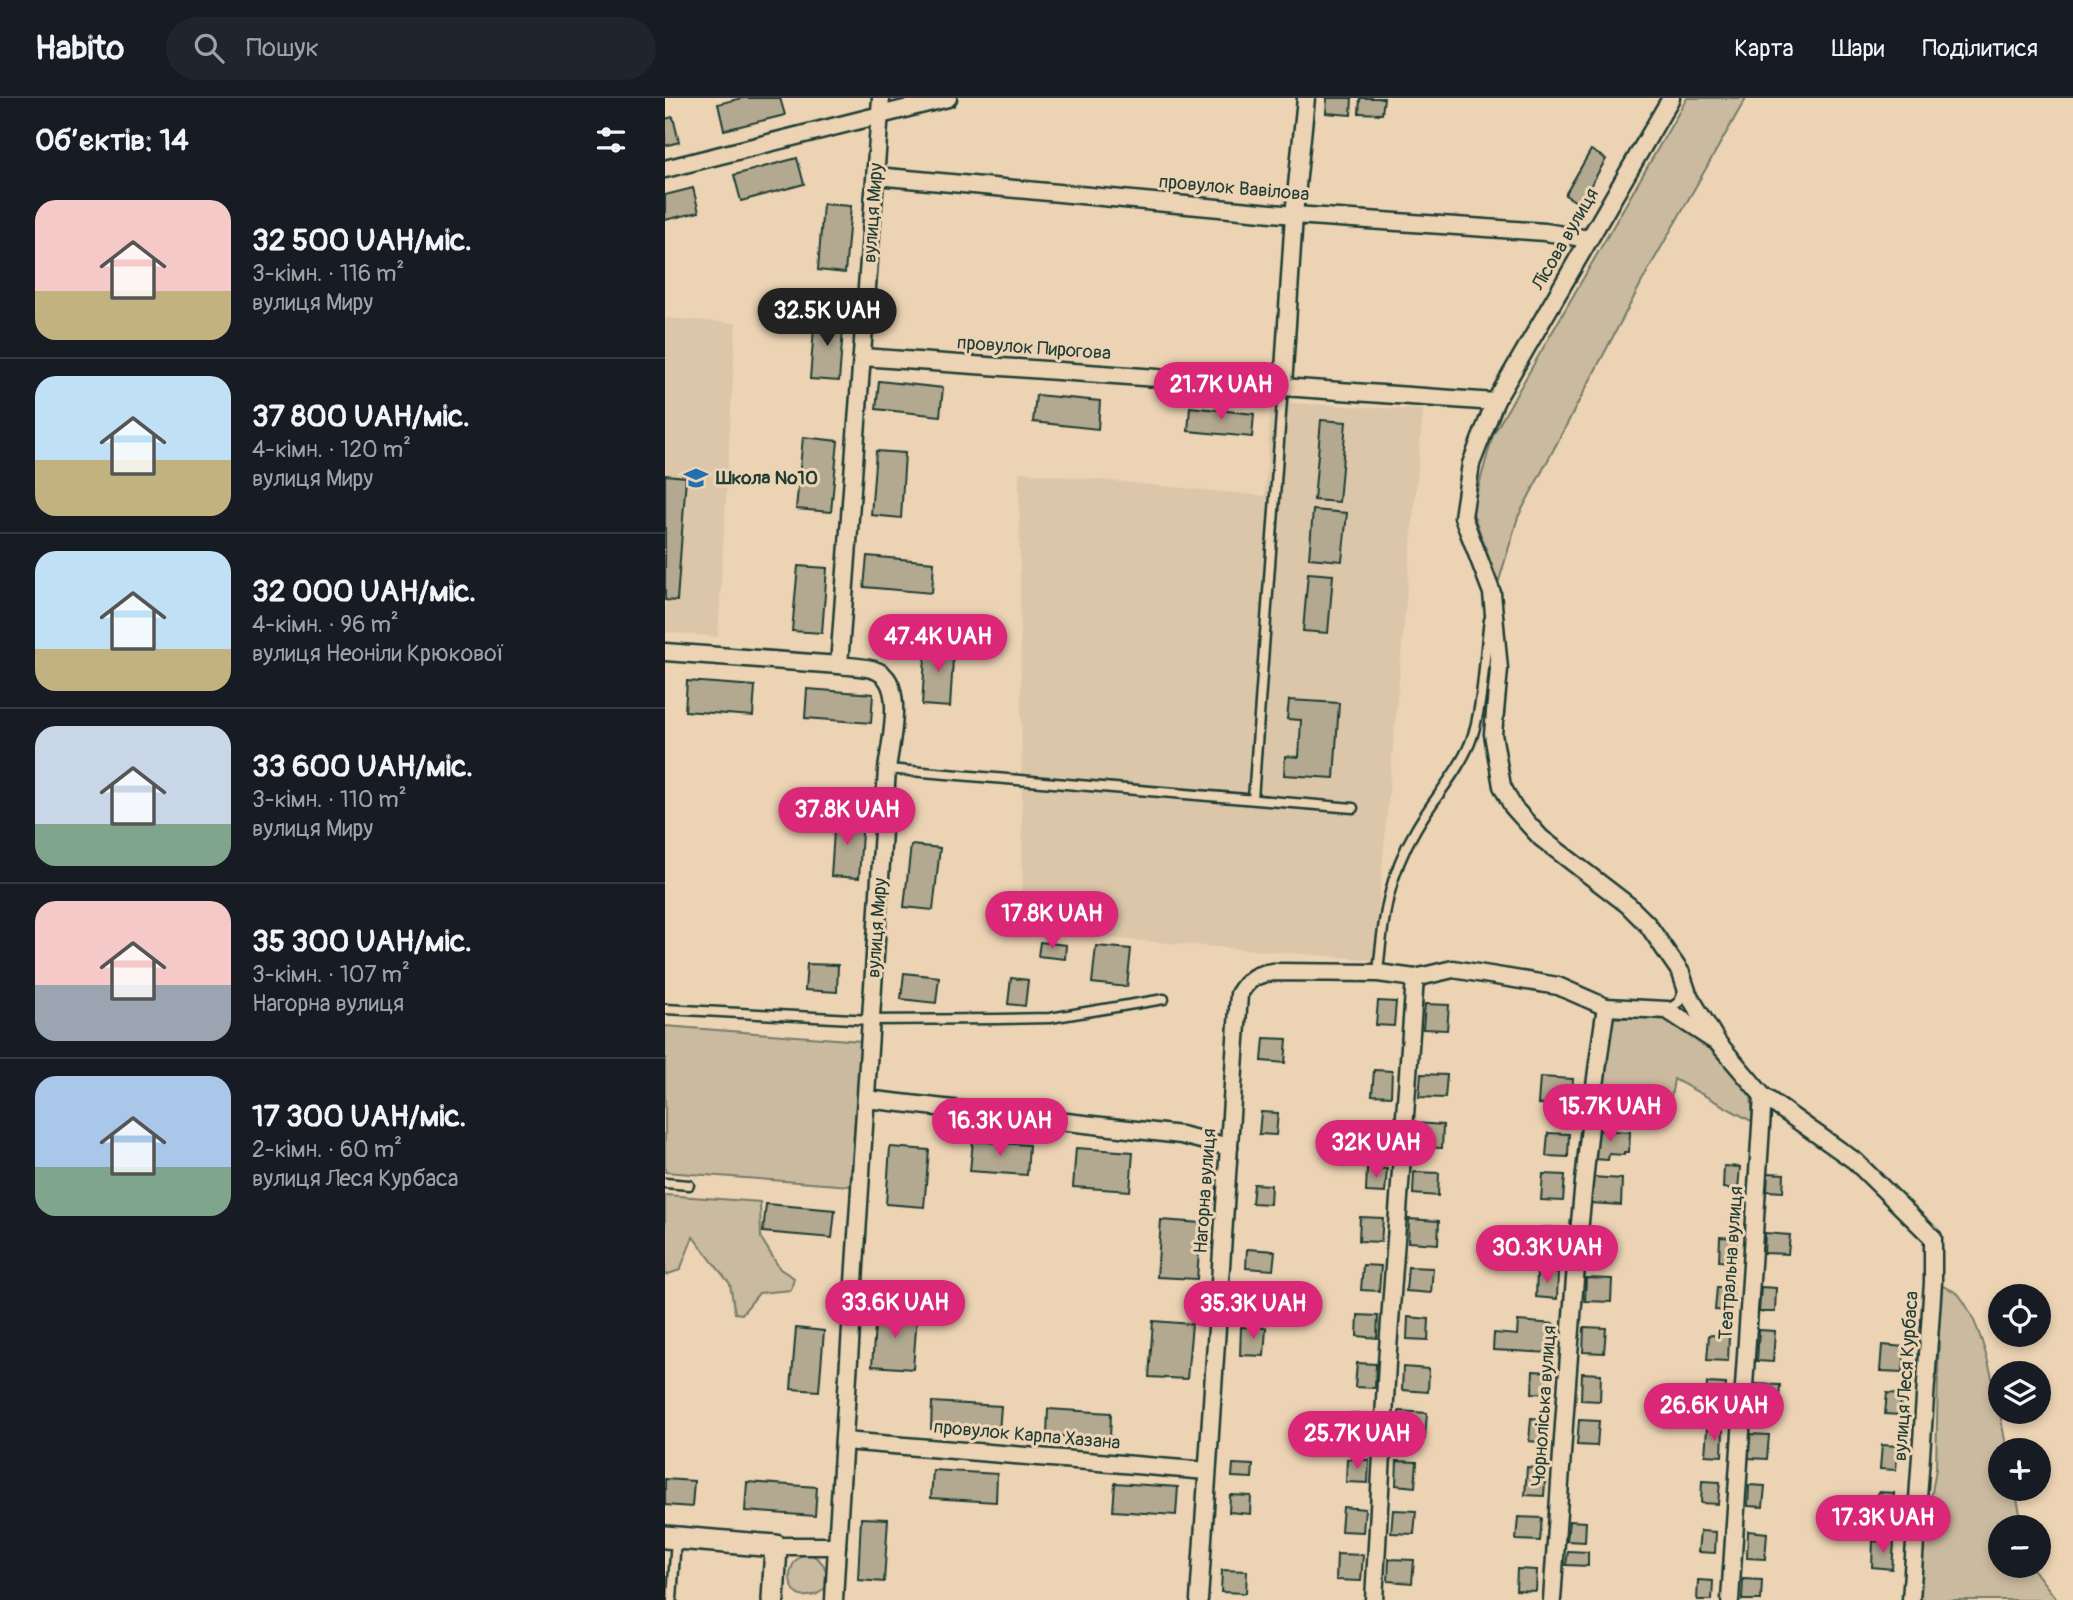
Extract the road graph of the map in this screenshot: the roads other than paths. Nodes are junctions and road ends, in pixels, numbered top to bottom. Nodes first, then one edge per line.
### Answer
1 (881, 98) edge
2 (948, 98) edge
3 (1306, 98) edge
4 (1671, 98) edge
5 (880, 115) junction
6 (665, 169) edge
7 (876, 176) junction
8 (1294, 215) junction
9 (1589, 239) junction
10 (862, 357) junction
11 (1283, 386) junction
12 (1495, 402) junction
13 (1492, 593) junction
14 (665, 652) edge
15 (839, 665) junction
16 (887, 769) junction
17 (1253, 799) junction
18 (1353, 808) dead end
19 (1378, 973) junction
20 (1415, 978) junction
21 (1684, 983) junction
22 (1164, 999) dead end
23 (1606, 1007) junction
24 (665, 1009) edge
25 (1667, 1010) junction
26 (871, 1020) junction
27 (1718, 1043) junction
28 (1763, 1096) junction
29 (866, 1099) junction
30 (1229, 1147) junction
31 (665, 1183) edge
32 (689, 1185) dead end
33 (844, 1441) junction
34 (1207, 1471) junction
35 (671, 1538) edge
36 (776, 1546) junction
37 (837, 1546) junction
38 (671, 1600) edge
39 (773, 1600) edge
40 (834, 1600) edge
41 (1199, 1600) edge
42 (1374, 1600) edge
43 (1552, 1600) edge
44 (1730, 1600) edge
45 (1911, 1600) edge

1 - 5 street, вулиця Миру
2 - 5 street
3 - 8 street
4 - 9 street, Лісова вулиця
5 - 6 street
5 - 7 street, вулиця Миру
7 - 8 street, провулок Вавілова
7 - 10 street, вулиця Миру
8 - 9 street, провулок Вавілова
8 - 11 street
9 - 12 street, Лісова вулиця
10 - 11 street, провулок Пирогова
10 - 15 street, вулиця Миру
11 - 12 street, провулок Пирогова
11 - 17 lane
12 - 13 street, Лісова вулиця
13 - 19 lane
13 - 21 street, Лісова вулиця
14 - 15 street
15 - 16 street, вулиця Миру
16 - 17 lane
16 - 26 street, вулиця Миру
17 - 18 lane
19 - 20 street
19 - 30 street, Нагорна вулиця
20 - 23 street
20 - 42 street
21 - 25 lane
21 - 27 street, Лісова вулиця
22 - 26 lane
23 - 25 street
23 - 43 street, Чорноліська вулиця
24 - 26 lane
25 - 27 street
26 - 29 street, вулиця Миру
27 - 28 street
28 - 44 street, Театральна вулиця
28 - 45 street, вулиця Леся Курбаса
29 - 30 street
29 - 33 street, вулиця Миру
30 - 34 street, Нагорна вулиця
31 - 32 lane
33 - 34 street, провулок Карпа Хазана
33 - 37 street, вулиця Миру
34 - 41 street, Нагорна вулиця
35 - 36 street
35 - 38 lane
36 - 37 street
36 - 39 street
37 - 40 street, вулиця Миру

